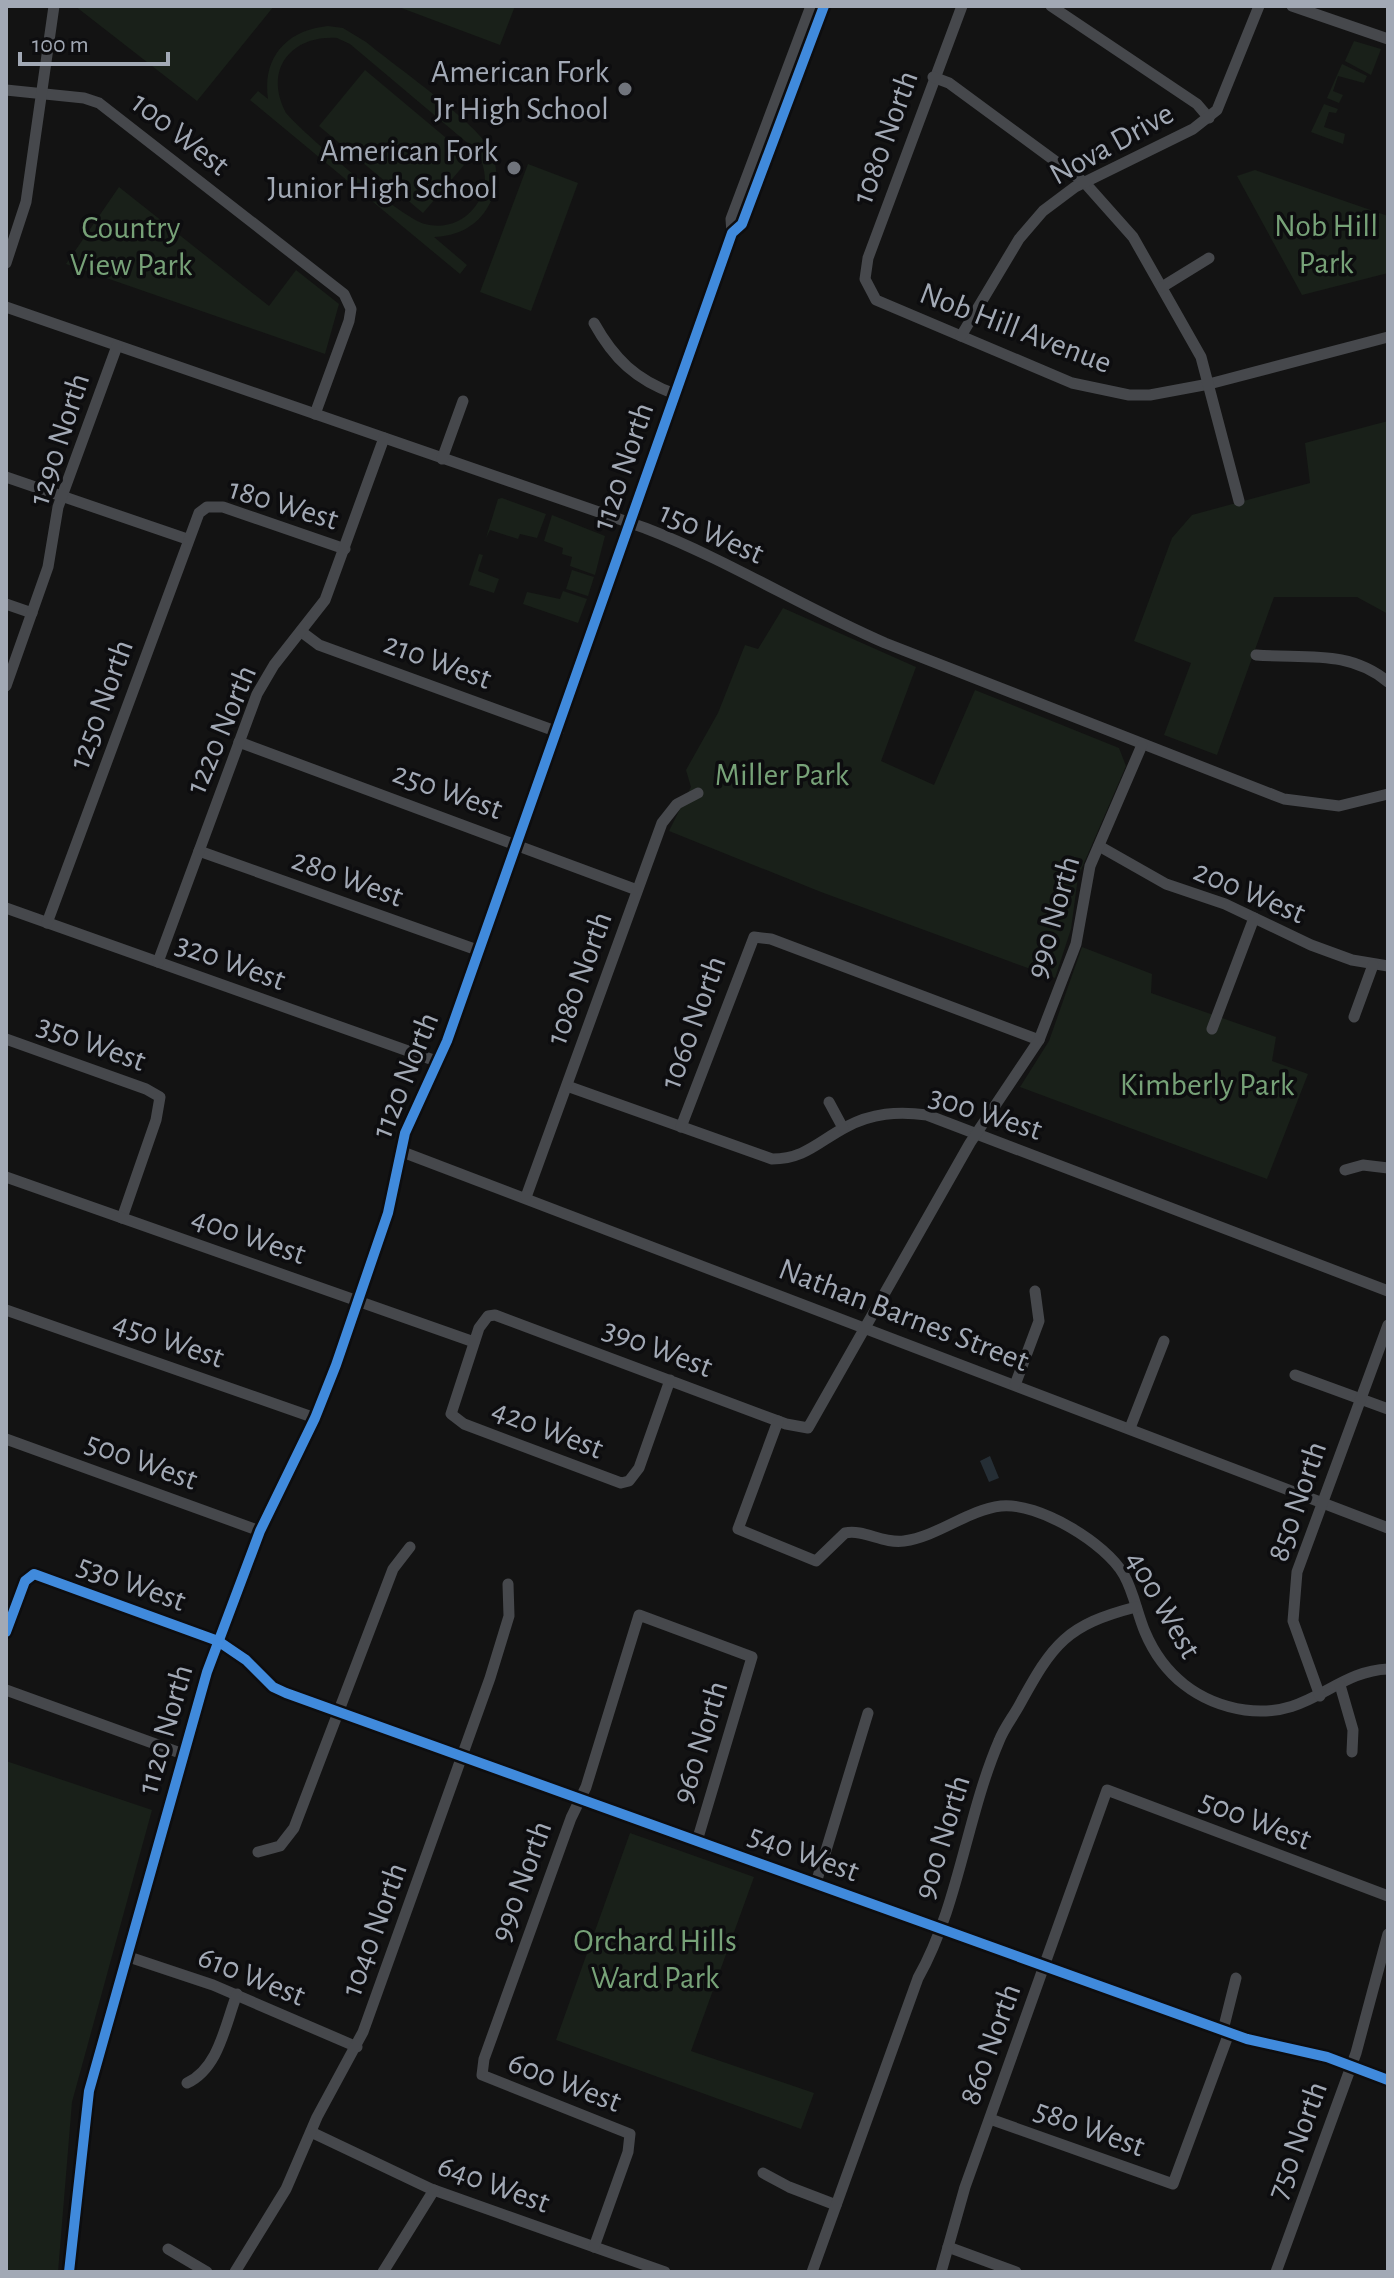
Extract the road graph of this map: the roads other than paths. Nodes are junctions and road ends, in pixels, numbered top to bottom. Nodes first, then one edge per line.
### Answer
1 (54, 6) edge
2 (811, 6) edge
3 (824, 6) edge
4 (962, 6) edge
5 (1051, 6) edge
6 (1259, 6) edge
7 (1292, 6) edge
8 (1388, 39) edge
9 (933, 77) junction
10 (6, 90) edge
11 (42, 94) junction
12 (1209, 118) junction
13 (1085, 183) junction
14 (732, 233) junction
15 (1209, 258) dead end
16 (6, 263) edge
17 (1162, 287) junction
18 (867, 288) joint
19 (6, 307) edge
20 (594, 323) dead end
21 (961, 336) junction
22 (1388, 337) edge
23 (117, 346) junction
24 (1209, 384) junction
25 (675, 394) junction
26 (463, 401) dead end
27 (315, 414) junction
28 (384, 438) junction
29 (442, 459) junction
30 (6, 477) edge
31 (62, 496) junction
32 (1239, 501) dead end
33 (207, 507) joint
34 (629, 524) junction
35 (187, 539) junction
36 (345, 549) junction
37 (6, 604) edge
38 (32, 613) junction
39 (303, 633) junction
40 (1256, 655) dead end
41 (1388, 682) edge
42 (6, 686) edge
43 (558, 732) junction
44 (239, 742) junction
45 (1142, 745) junction
46 (698, 793) dead end
47 (1388, 794) edge
48 (517, 845) junction
49 (1099, 846) junction
50 (199, 851) junction
51 (637, 890) junction
52 (6, 908) edge
53 (1254, 918) junction
54 (47, 923) junction
55 (480, 951) junction
56 (158, 962) junction
57 (1373, 965) junction
58 (1388, 966) edge
59 (1354, 1017) dead end
60 (1212, 1029) dead end
61 (6, 1039) edge
62 (1039, 1040) junction
63 (439, 1062) junction
64 (567, 1086) junction
65 (829, 1102) dead end
66 (681, 1127) junction
67 (843, 1128) junction
68 (977, 1133) junction
69 (400, 1151) junction
70 (1388, 1168) edge
71 (1345, 1170) dead end
72 (6, 1177) edge
73 (526, 1197) junction
74 (122, 1218) junction
75 (1035, 1291) dead end
76 (1388, 1291) edge
77 (359, 1300) junction
78 (6, 1310) edge
79 (1388, 1325) edge
80 (867, 1330) junction
81 (1164, 1341) dead end
82 (474, 1342) junction
83 (1295, 1375) dead end
84 (670, 1380) junction
85 (1015, 1385) junction
86 (1360, 1399) junction
87 (1388, 1409) edge
88 (315, 1418) junction
89 (778, 1421) junction
90 (808, 1428) joint
91 (1130, 1428) junction
92 (6, 1439) edge
93 (1321, 1503) junction
94 (1388, 1528) edge
95 (260, 1531) junction
96 (410, 1547) dead end
97 (508, 1584) dead end
98 (1136, 1607) junction
99 (6, 1632) edge
100 (218, 1641) junction
101 (752, 1657) joint
102 (1388, 1669) edge
103 (1340, 1685) junction
104 (6, 1690) edge
105 (1320, 1696) junction
106 (339, 1712) junction
107 (868, 1713) dead end
108 (1352, 1752) dead end
109 (183, 1754) junction
110 (463, 1756) junction
111 (1107, 1790) joint
112 (580, 1799) junction
113 (697, 1841) junction
114 (258, 1852) dead end
115 (816, 1883) junction
116 (1388, 1896) edge
117 (941, 1929) junction
118 (1388, 1934) edge
119 (126, 1956) junction
120 (1045, 1966) junction
121 (1236, 1978) dead end
122 (237, 1994) junction
123 (1226, 2031) junction
124 (357, 2047) junction
125 (1351, 2065) junction
126 (482, 2075) joint
127 (1388, 2080) edge
128 (187, 2083) dead end
129 (990, 2119) junction
130 (311, 2132) junction
131 (763, 2173) dead end
132 (434, 2190) junction
133 (836, 2205) junction
134 (594, 2247) junction
135 (948, 2247) junction
136 (168, 2249) dead end
137 (660, 2271) edge
138 (69, 2272) edge
139 (207, 2272) edge
140 (235, 2272) edge
141 (383, 2272) edge
142 (812, 2272) edge
143 (941, 2272) edge
144 (1016, 2272) edge
145 (1276, 2272) edge

1 - 11 street
2 - 14 street, 1120 North
3 - 14 street, 1120 North
4 - 9 street, 1080 North
5 - 12 street
6 - 12 street
7 - 8 street
9 - 13 street
9 - 18 street, 1080 North
10 - 11 street, 100 West
11 - 16 street
11 - 27 street, 100 West
12 - 13 street, Nova Drive
13 - 17 street
13 - 21 street, Nova Drive
14 - 25 street, 1120 North
15 - 17 street
17 - 24 street
18 - 21 street, Nob Hill Avenue
19 - 23 street, 150 West
20 - 25 street
21 - 24 street, Nob Hill Avenue
22 - 24 street, Nob Hill Avenue
23 - 27 street, 150 West
23 - 31 street, 1290 North
24 - 32 street
25 - 34 street, 1120 North
26 - 29 street
27 - 28 street, 150 West
28 - 29 street, 150 West
28 - 36 street, 1220 North
29 - 34 street, 150 West
30 - 31 street
31 - 35 street
31 - 38 street, 1290 North
33 - 35 street, 1250 North
33 - 36 street, 180 West
34 - 43 street, 1120 North
34 - 45 street, 150 West
35 - 54 street, 1250 North
36 - 39 street, 1220 North
37 - 38 street
38 - 42 street, 1290 North
39 - 43 street, 210 West
39 - 44 street, 1220 North
40 - 41 street
43 - 48 street, 1120 North
44 - 48 street, 250 West
44 - 50 street, 1220 North
45 - 47 street, 150 West
45 - 49 street, 990 North
46 - 51 street, 1080 North
48 - 51 street, 250 West
48 - 55 street, 1120 North
49 - 53 street, 200 West
49 - 62 street, 990 North
50 - 55 street, 280 West
50 - 56 street, 1220 North
51 - 64 street, 1080 North
52 - 54 street, 320 West
53 - 57 street, 200 West
53 - 60 street
54 - 56 street, 320 West
55 - 63 street, 1120 North
56 - 63 street, 320 West
57 - 58 street, 200 West
57 - 59 street
61 - 74 street, 350 West
62 - 66 street, 1060 North
62 - 68 street, 990 North
63 - 69 street, 1120 North
64 - 66 street, 300 West
64 - 73 street, 1080 North
65 - 67 street
66 - 67 street, 300 West
67 - 68 street, 300 West
68 - 76 street, 300 West
68 - 80 street, 990 North
69 - 73 street, Nathan Barnes Street
69 - 77 street, 1120 North
70 - 71 street
72 - 74 street, 400 West
73 - 80 street, Nathan Barnes Street
74 - 77 street, 400 West
75 - 85 street
77 - 82 street, 400 West
77 - 88 street, 1120 North
78 - 88 street, 450 West
79 - 86 street, 850 North
80 - 85 street, Nathan Barnes Street
80 - 90 street, 990 North
81 - 91 street
82 - 84 street, 390 West
82 - 84 street, 420 West
83 - 86 street
84 - 89 street, 390 West
85 - 91 street, Nathan Barnes Street
86 - 87 street
86 - 93 street, 850 North
88 - 95 street, 1120 North
89 - 90 street, 390 West
89 - 98 street, 400 West
91 - 93 street, Nathan Barnes Street
92 - 95 street, 500 West
93 - 94 street, Nathan Barnes Street
93 - 105 street, 850 North
95 - 100 street, 1120 North
96 - 106 street
97 - 110 street, 1040 North
98 - 105 street, 400 West
98 - 117 street, 900 North
99 - 100 street, 530 West
100 - 106 street, 540 West
100 - 109 street, 1120 North
101 - 112 street, 990 North
101 - 113 street, 960 North
102 - 103 street, 400 West
103 - 105 street, 400 West
103 - 108 street
104 - 109 street
106 - 110 street, 540 West
106 - 114 street
107 - 115 street
109 - 119 street, 1120 North
110 - 112 street, 540 West
110 - 124 street, 1040 North
111 - 116 street, 500 West
111 - 120 street, 860 North
112 - 113 street, 540 West
112 - 126 street, 990 North
113 - 115 street, 540 West
115 - 117 street, 540 West
117 - 120 street, 540 West
117 - 133 street, 900 North
118 - 125 street, 750 North
119 - 122 street, 610 West
119 - 138 street, 1120 North
120 - 123 street, 540 West
120 - 129 street, 860 North
121 - 123 street
122 - 124 street, 610 West
122 - 128 street
123 - 125 street, 540 West
123 - 129 street, 580 West
124 - 130 street, 1040 North
125 - 127 street, 540 West
125 - 145 street, 750 North
126 - 134 street, 600 West
129 - 135 street, 860 North
130 - 132 street, 640 West
130 - 140 street, 1040 North
131 - 133 street
132 - 134 street, 640 West
132 - 141 street
133 - 142 street, 900 North
134 - 137 street, 640 West
135 - 143 street, 860 North
135 - 144 street
136 - 139 street

